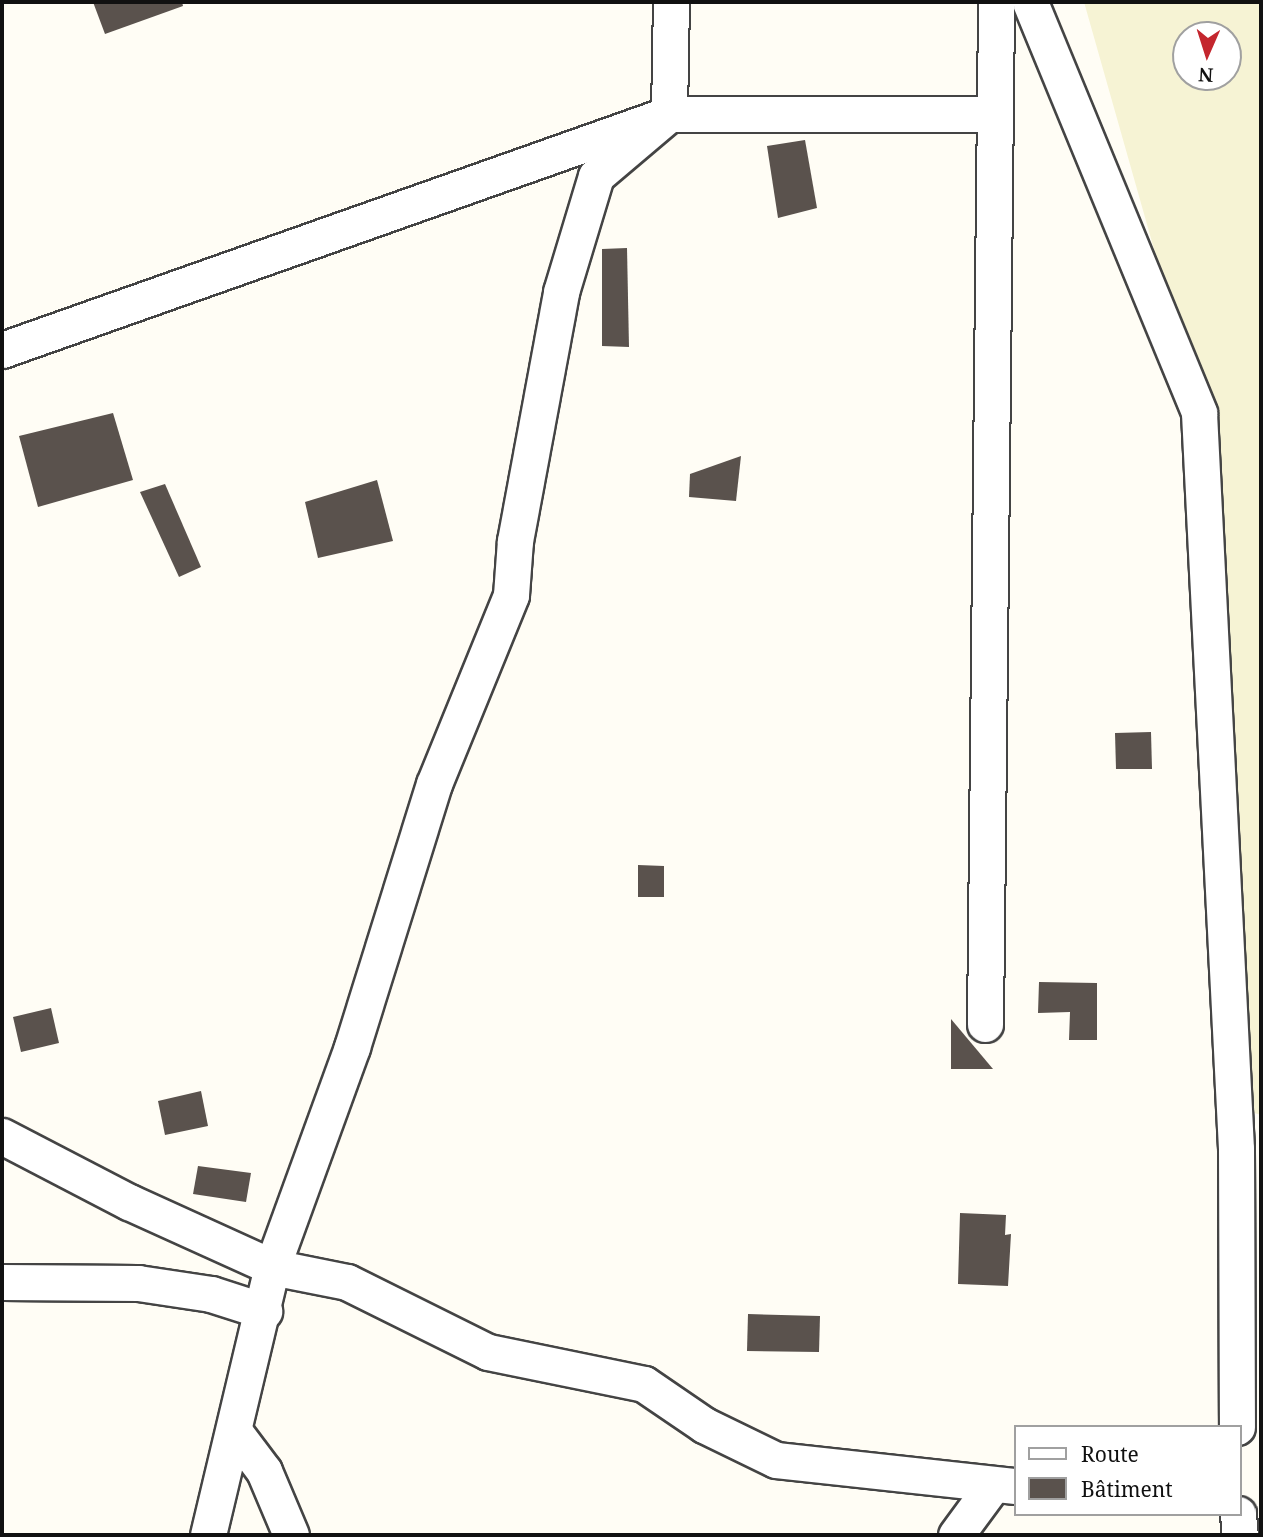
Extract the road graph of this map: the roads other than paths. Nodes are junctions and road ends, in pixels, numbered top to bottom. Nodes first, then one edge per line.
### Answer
1 (671, 2) edge
2 (996, 2) edge
3 (1030, 2) edge
4 (669, 114) junction
5 (995, 114) junction
6 (2, 350) edge
7 (985, 1024) dead end
8 (2, 1136) edge
9 (1249, 1151) edge
10 (272, 1267) junction
11 (2, 1282) edge
12 (264, 1311) junction
13 (1237, 1425) edge
14 (234, 1431) junction
15 (1004, 1486) edge
16 (1238, 1516) edge
17 (208, 1535) edge
18 (291, 1535) edge
19 (956, 1535) edge
20 (1240, 1535) edge

1 - 4 street
2 - 5 street
3 - 9 street
4 - 5 street
4 - 6 street
4 - 10 street
5 - 7 street
8 - 10 street
9 - 13 street
10 - 12 street
10 - 15 street
11 - 12 street
12 - 14 street
14 - 17 street
14 - 18 street
15 - 19 street
16 - 20 street

